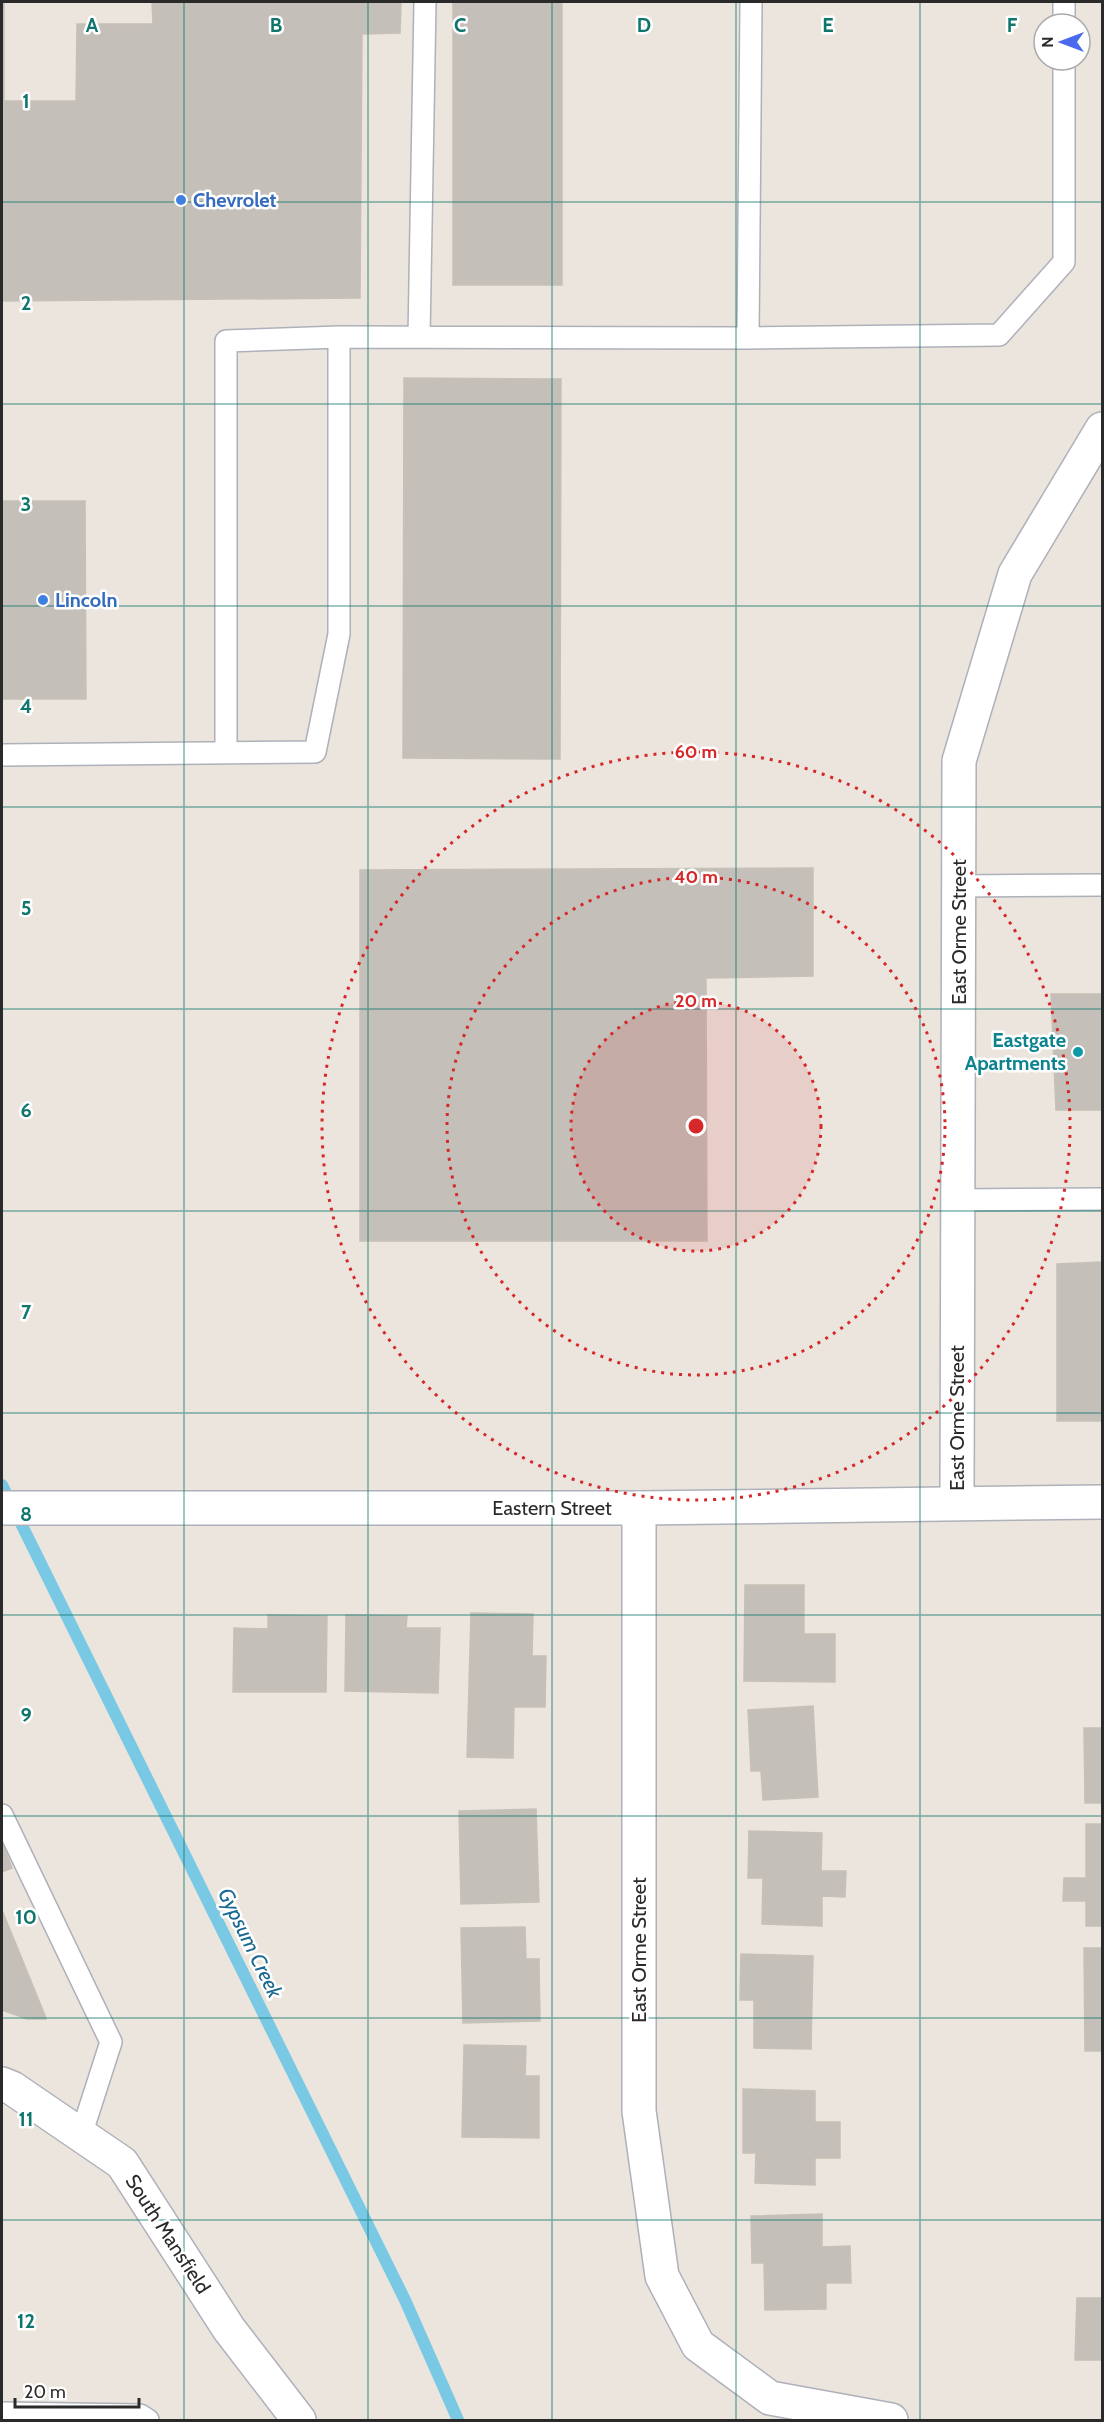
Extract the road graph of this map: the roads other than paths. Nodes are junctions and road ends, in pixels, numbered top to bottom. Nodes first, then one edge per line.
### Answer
1 (424, 2) edge
2 (751, 2) edge
3 (1064, 72) edge
4 (339, 337) junction
5 (419, 337) junction
6 (748, 338) junction
7 (1102, 429) edge
8 (226, 753) junction
9 (2, 755) edge
10 (1102, 885) edge
11 (959, 886) junction
12 (1102, 1198) edge
13 (958, 1200) junction
14 (1102, 1502) edge
15 (957, 1503) junction
16 (2, 1508) edge
17 (639, 1508) junction
18 (2, 1815) edge
19 (2, 2084) edge
20 (81, 2135) junction
21 (2, 2413) edge
22 (147, 2421) edge
23 (299, 2421) edge
24 (891, 2421) edge

1 - 5 lane
2 - 6 lane
3 - 6 lane
4 - 5 lane
4 - 8 lane
4 - 8 lane
5 - 6 lane
7 - 11 street, East Orme Street
8 - 9 lane
10 - 11 lane
11 - 13 street, East Orme Street
12 - 13 lane
13 - 15 street, East Orme Street
14 - 15 street, Eastern Street
15 - 17 street, Eastern Street
16 - 17 street, Eastern Street
17 - 24 street, East Orme Street
18 - 20 lane
19 - 20 street, South Mansfield
20 - 23 street, South Mansfield
21 - 22 lane

